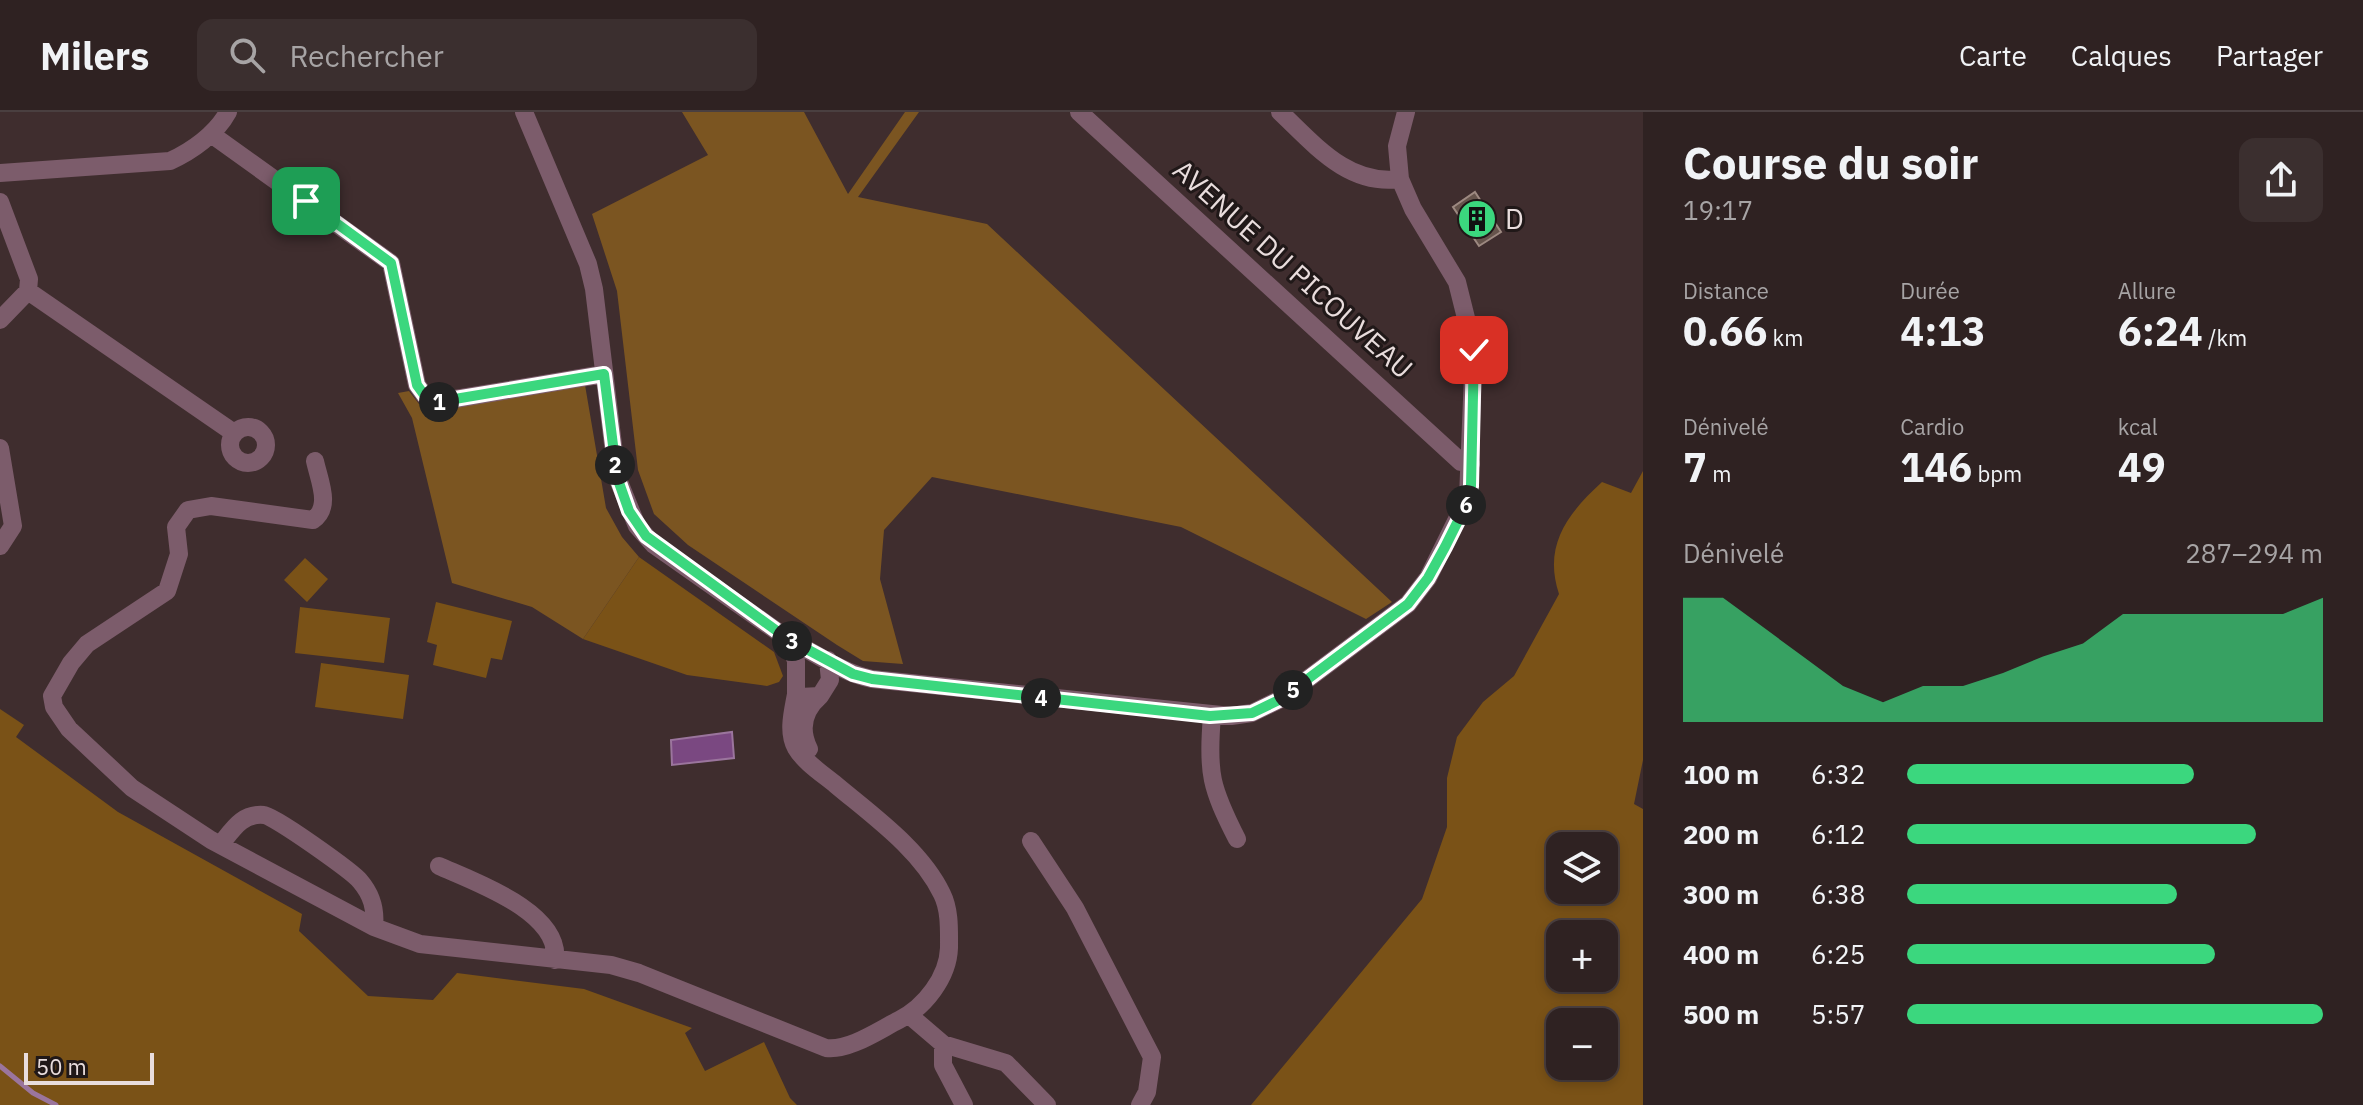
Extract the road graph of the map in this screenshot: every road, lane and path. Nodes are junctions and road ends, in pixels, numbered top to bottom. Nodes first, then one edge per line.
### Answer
1 (228, 112) edge
2 (524, 112) edge
3 (1079, 112) edge
4 (1280, 112) edge
5 (1406, 112) edge
6 (211, 134) junction
7 (0, 173) edge
8 (1400, 179) junction
9 (0, 202) edge
10 (28, 291) junction
11 (0, 320) edge
12 (604, 374) junction
13 (234, 433) dead end
14 (0, 448) edge
15 (315, 461) dead end
16 (1471, 464) junction
17 (0, 546) edge
18 (788, 639) junction
19 (824, 658) junction
20 (797, 669) junction
21 (796, 694) junction
22 (820, 696) junction
23 (1212, 716) junction
24 (816, 767) junction
25 (1237, 839) dead end
26 (1031, 841) dead end
27 (221, 844) junction
28 (439, 866) dead end
29 (374, 927) junction
30 (555, 960) junction
31 (909, 1015) junction
32 (943, 1044) junction
33 (964, 1105) edge
34 (1047, 1105) edge
35 (1140, 1105) edge

1 - 6 street
2 - 12 street
3 - 16 street, AVENUE DU PICOUVEAU
4 - 8 street
5 - 8 street
6 - 7 street
6 - 12 street
8 - 16 street
9 - 10 street
10 - 11 street
10 - 13 street
12 - 18 street
14 - 17 street
15 - 27 street
16 - 23 street
18 - 19 street
18 - 20 street
19 - 20 street
19 - 22 street
19 - 23 street
20 - 21 street
21 - 22 street
21 - 24 street
22 - 24 street
23 - 25 street
24 - 31 street
26 - 35 street
27 - 29 street
27 - 29 street
28 - 30 street
29 - 30 street
30 - 31 street
31 - 32 street
32 - 33 street
32 - 34 street

